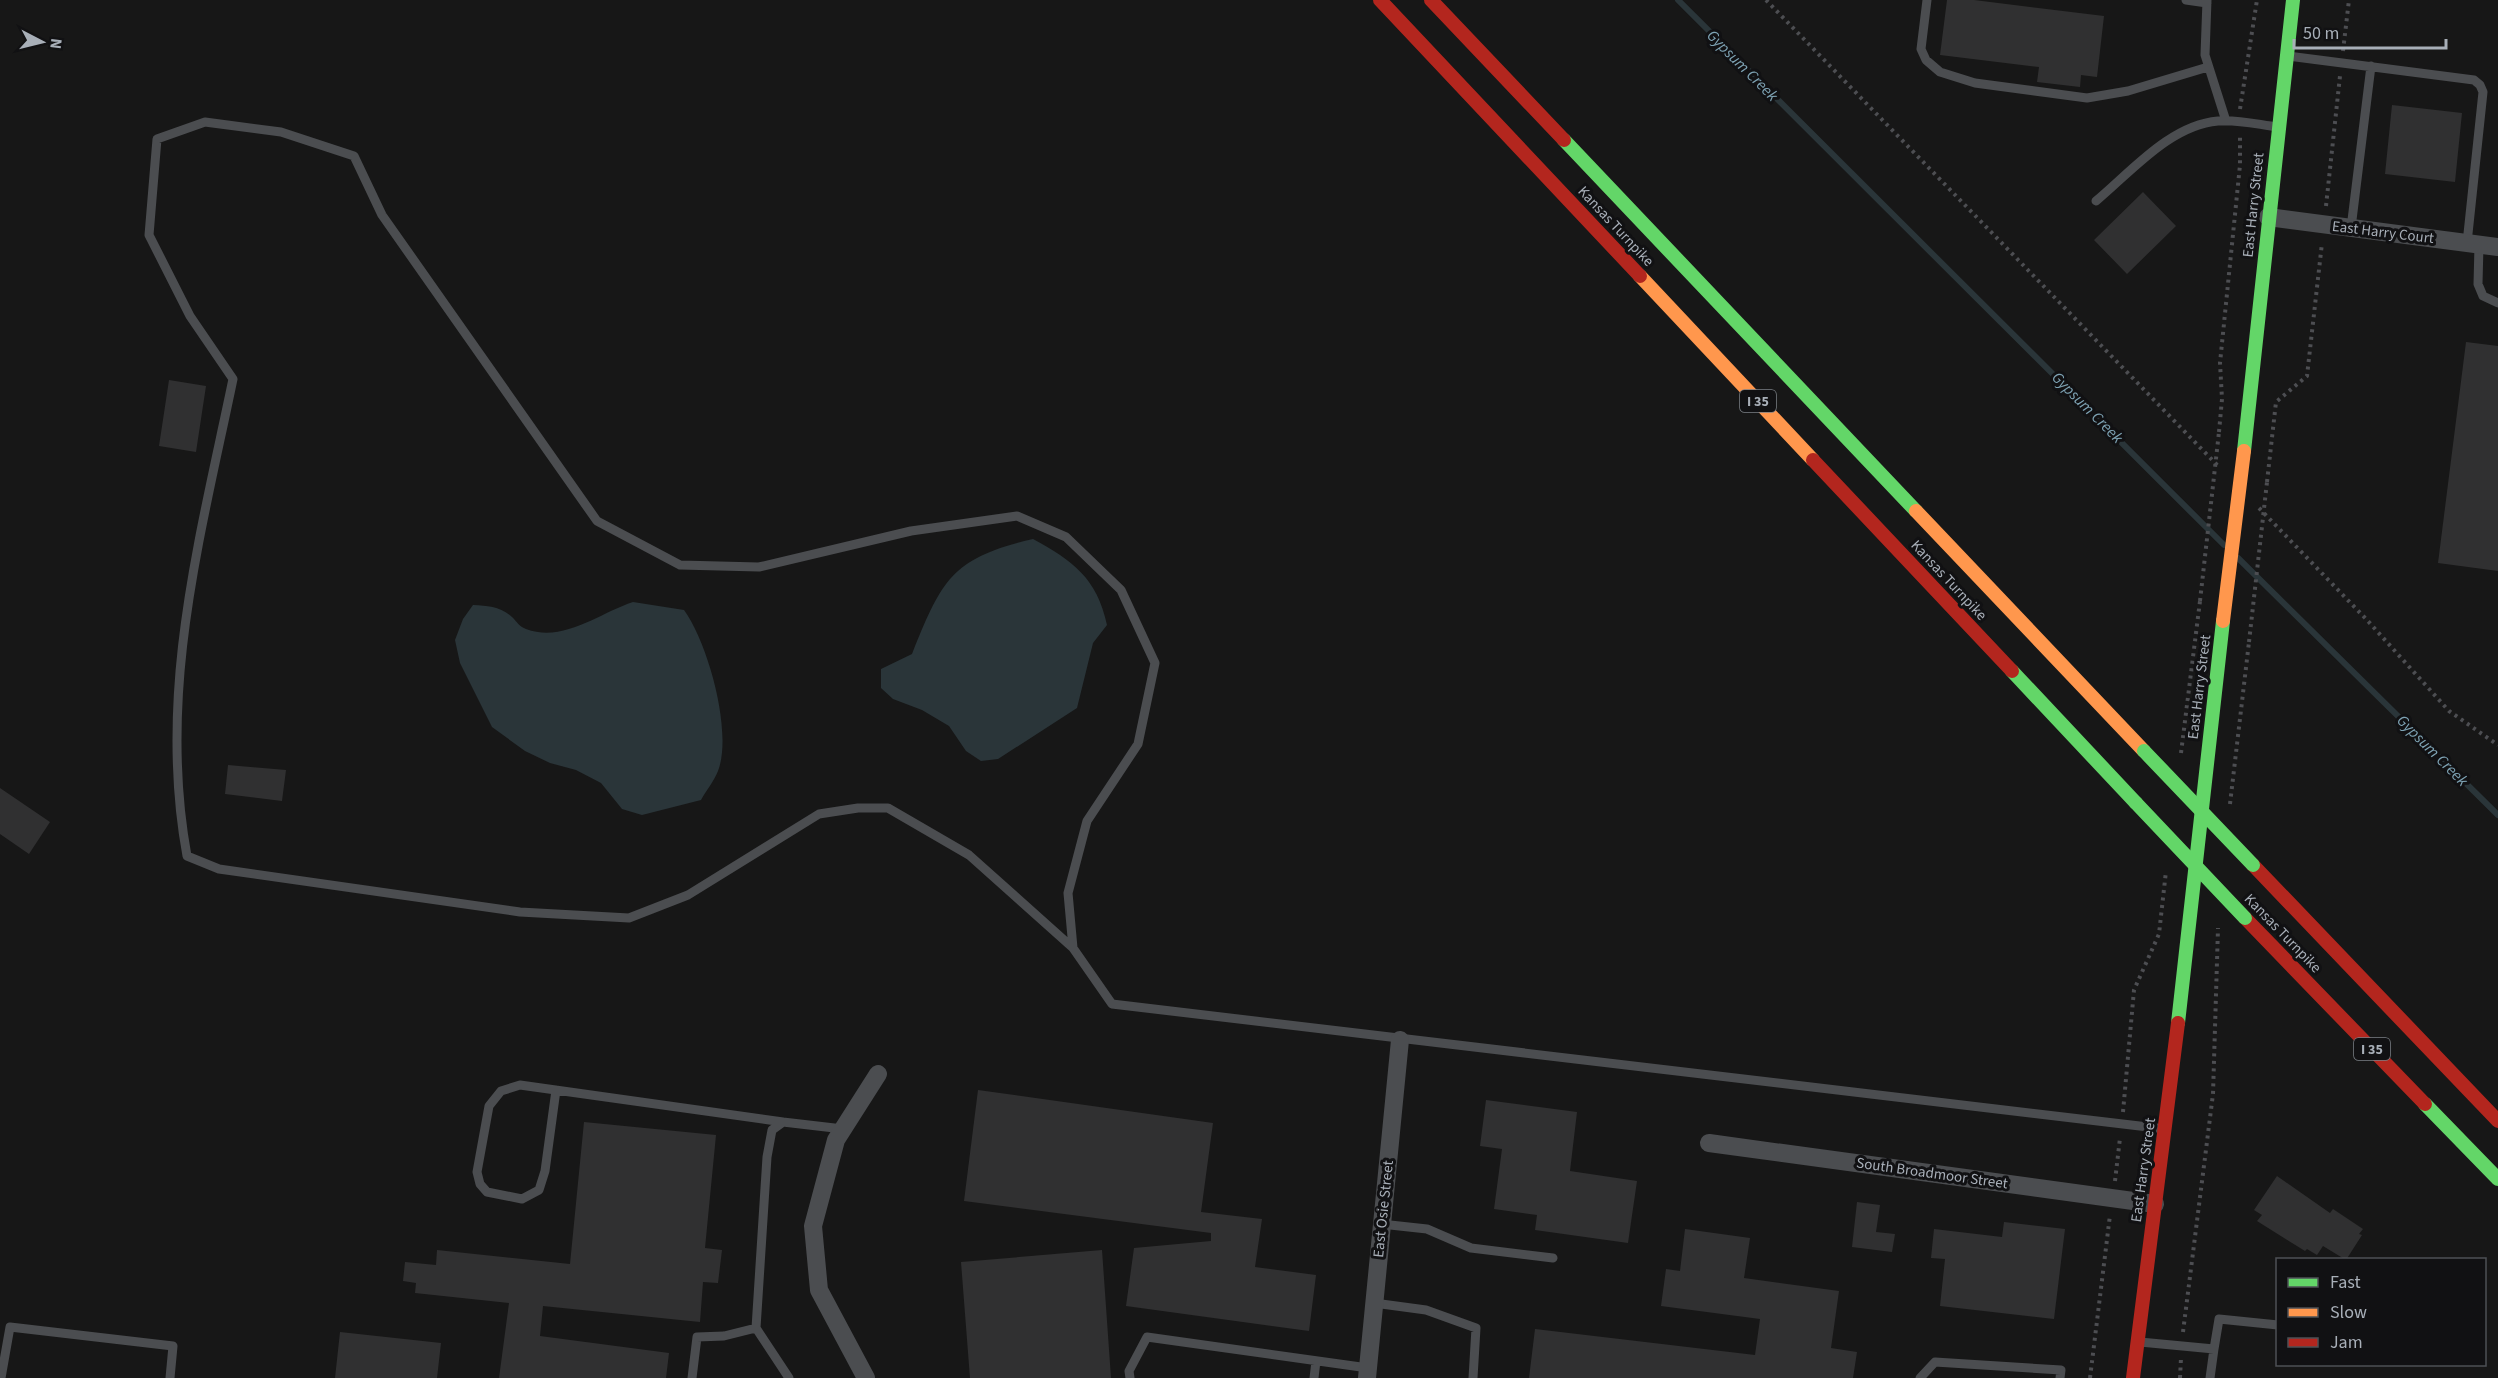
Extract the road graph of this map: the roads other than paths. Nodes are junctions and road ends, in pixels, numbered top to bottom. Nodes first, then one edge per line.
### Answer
1 (1380, 0) edge
2 (1431, 0) edge
3 (1928, 0) edge
4 (2186, 0) edge
5 (2293, 0) edge
6 (2207, 1) edge
7 (2287, 55) junction
8 (2371, 66) junction
9 (2208, 67) junction
10 (2226, 121) junction
11 (2278, 127) junction
12 (2096, 201) dead end
13 (2268, 216) junction
14 (2351, 228) junction
15 (2473, 244) junction
16 (2498, 247) edge
17 (2498, 303) edge
18 (1073, 948) junction
19 (1400, 1040) junction
20 (878, 1074) dead end
21 (556, 1090) junction
22 (2498, 1121) edge
23 (783, 1122) junction
24 (843, 1129) junction
25 (2166, 1129) junction
26 (1709, 1143) dead end
27 (2498, 1179) edge
28 (2155, 1204) junction
29 (1381, 1224) junction
30 (1553, 1257) dead end
31 (1374, 1303) junction
32 (2276, 1325) edge
33 (756, 1328) junction
34 (2137, 1341) junction
35 (2214, 1349) junction
36 (1316, 1361) junction
37 (1367, 1373) edge
38 (2061, 1374) edge
39 (1, 1378) edge
40 (170, 1378) edge
41 (692, 1378) edge
42 (789, 1378) edge
43 (866, 1378) edge
44 (1130, 1378) edge
45 (1314, 1378) edge
46 (1473, 1378) edge
47 (1920, 1378) edge
48 (2133, 1378) edge
49 (2210, 1378) edge

1 - 27 main road, Kansas Turnpike / I 35, bridge
2 - 22 main road, Kansas Turnpike / I 35, bridge
3 - 9 lane
4 - 6 lane
5 - 7 main road, East Harry Street
6 - 9 lane
7 - 8 lane
7 - 11 main road, East Harry Street
8 - 14 lane
8 - 15 lane
9 - 10 lane
10 - 11 lane
10 - 12 lane
11 - 13 main road, East Harry Street
13 - 14 street, East Harry Court
13 - 25 main road, East Harry Street, bridge
14 - 15 street, East Harry Court
15 - 16 street, East Harry Court
15 - 17 lane
18 - 18 lane
18 - 19 lane
19 - 25 lane
19 - 29 street, East Osie Street
20 - 24 street
21 - 21 lane
21 - 23 lane
23 - 24 lane
23 - 33 lane
24 - 43 street
25 - 28 main road, East Harry Street
26 - 28 street, South Broadmoor Street
28 - 34 main road, East Harry Street
29 - 30 lane
29 - 31 street, East Osie Street
31 - 37 street, East Osie Street
31 - 46 lane
32 - 35 lane
33 - 41 lane
33 - 42 lane
34 - 35 lane
34 - 48 main road, East Harry Street
35 - 49 lane
36 - 37 lane
36 - 44 lane
36 - 45 lane
38 - 47 lane
39 - 40 lane

